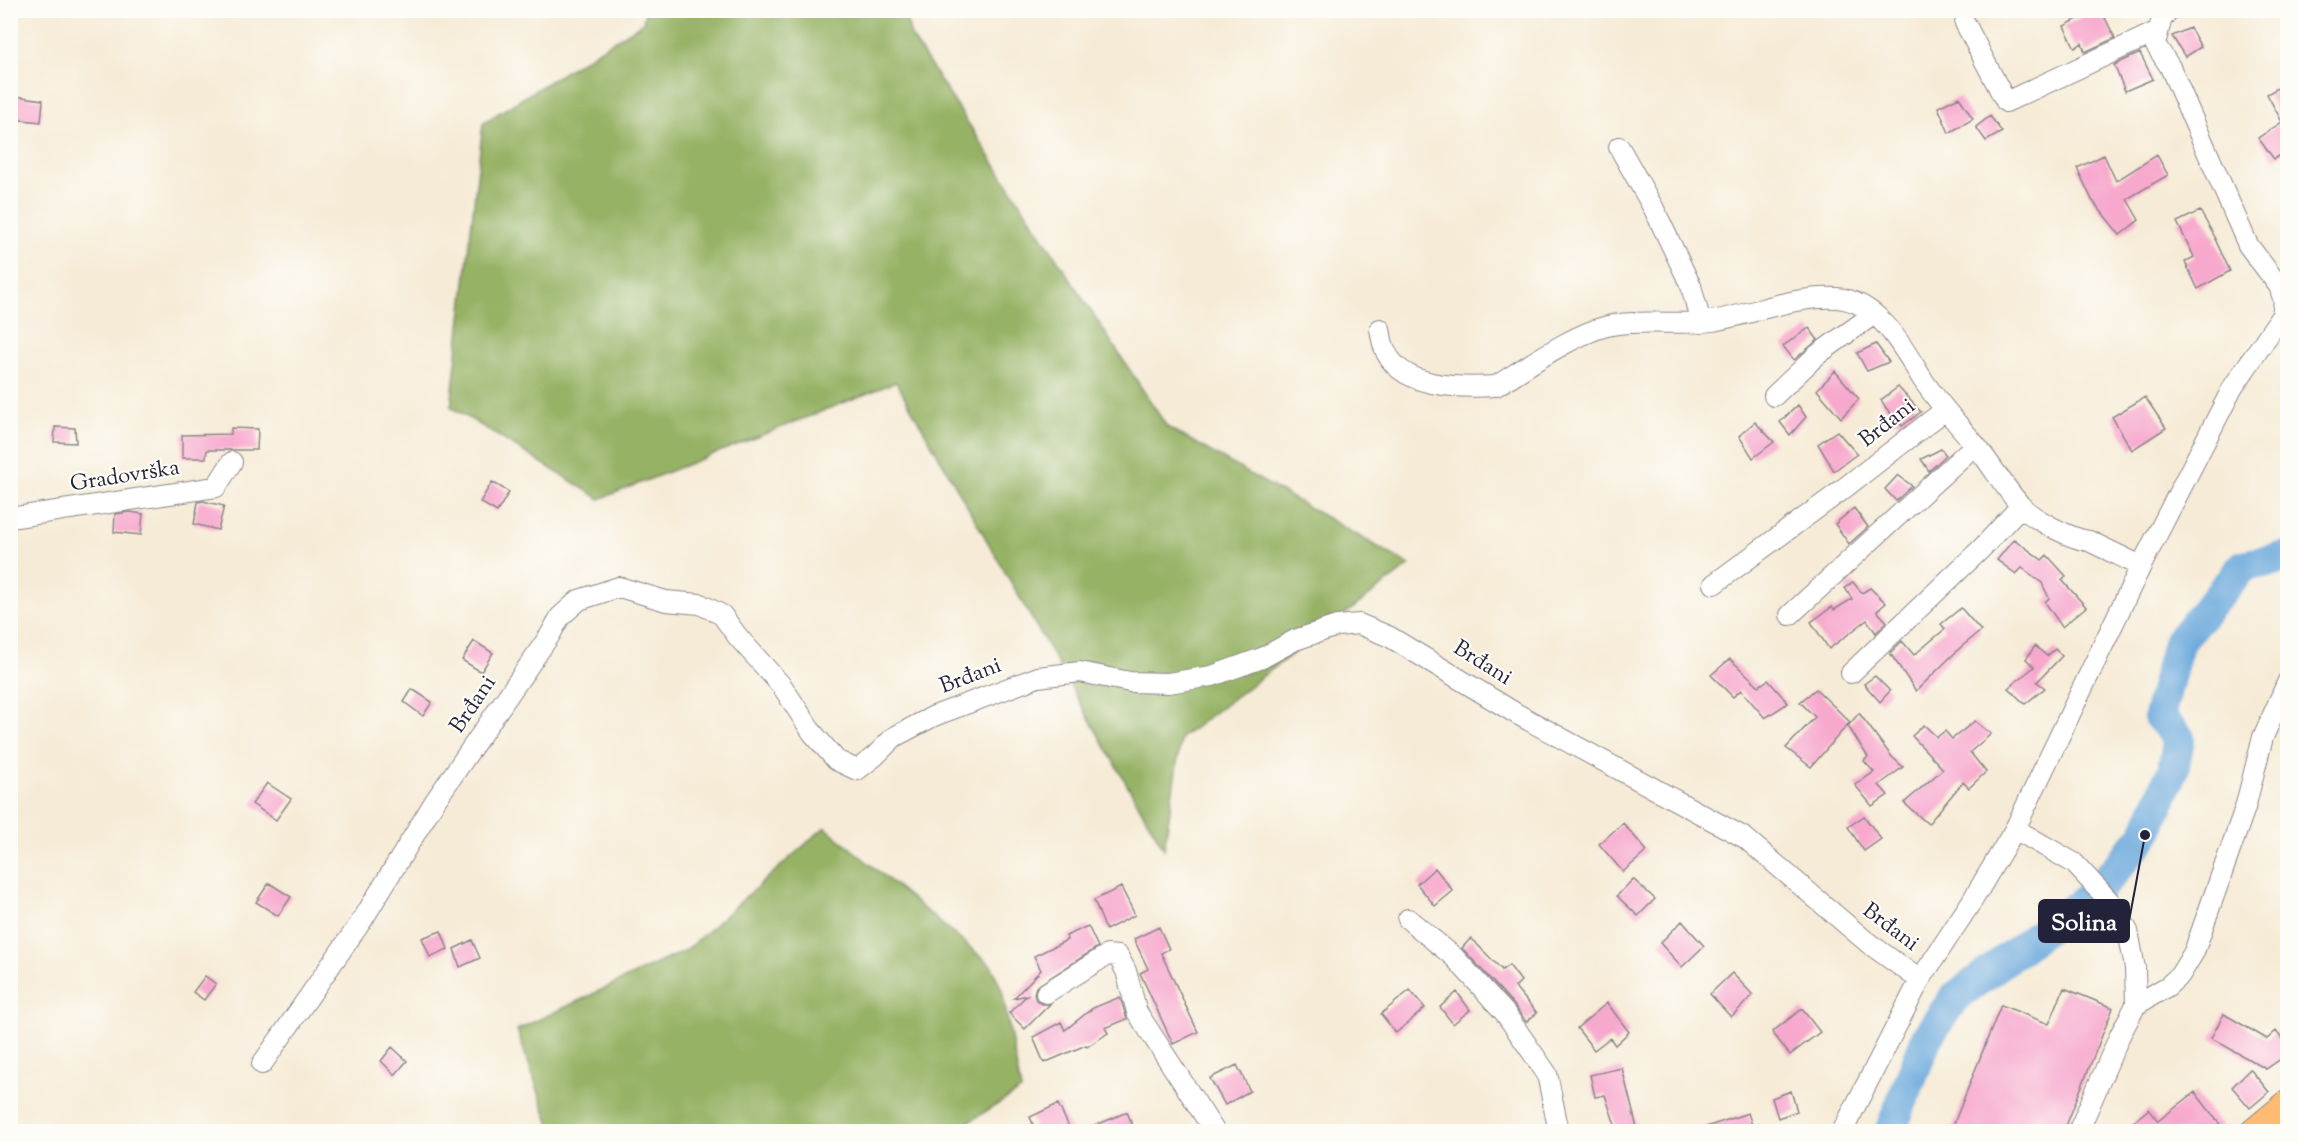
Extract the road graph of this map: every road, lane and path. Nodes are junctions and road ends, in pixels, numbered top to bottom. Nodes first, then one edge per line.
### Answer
1 (2170, 10) edge
2 (1965, 23) dead end
3 (2158, 31) junction
4 (1619, 147) dead end
5 (2283, 284) edge
6 (1874, 314) junction
7 (2284, 320) edge
8 (1701, 323) junction
9 (1380, 329) dead end
10 (1774, 396) dead end
11 (1946, 410) junction
12 (1975, 444) junction
13 (232, 462) dead end
14 (2021, 506) junction
15 (10, 518) edge
16 (2141, 566) junction
17 (1714, 584) dead end
18 (1790, 615) dead end
19 (1851, 673) dead end
20 (2288, 681) edge
21 (2015, 829) junction
22 (1408, 919) dead end
23 (1920, 980) junction
24 (1046, 993) dead end
25 (2136, 1005) junction
26 (262, 1064) dead end
27 (2288, 1103) edge
28 (1215, 1131) edge
29 (1559, 1131) edge
30 (1842, 1131) edge
31 (2078, 1131) edge
32 (2253, 1131) edge

1 - 3 street
2 - 3 street
3 - 5 street, Brđani
4 - 8 street
5 - 7 street, Brđani
6 - 8 street, Brđani
6 - 10 street
6 - 11 street, Brđani
7 - 16 street, Brđani
8 - 9 street, Brđani
11 - 12 street, Brđani
11 - 17 street, Brđani
12 - 14 street, Brđani
12 - 18 street
13 - 15 street, Gradovrška
14 - 16 street, Brđani
14 - 19 street
16 - 21 street, Brđani
20 - 25 street
21 - 23 street, Brđani
21 - 25 street
22 - 29 street
23 - 26 street, Brđani
23 - 30 street, Brđani
24 - 28 street
25 - 31 street
27 - 32 main road

